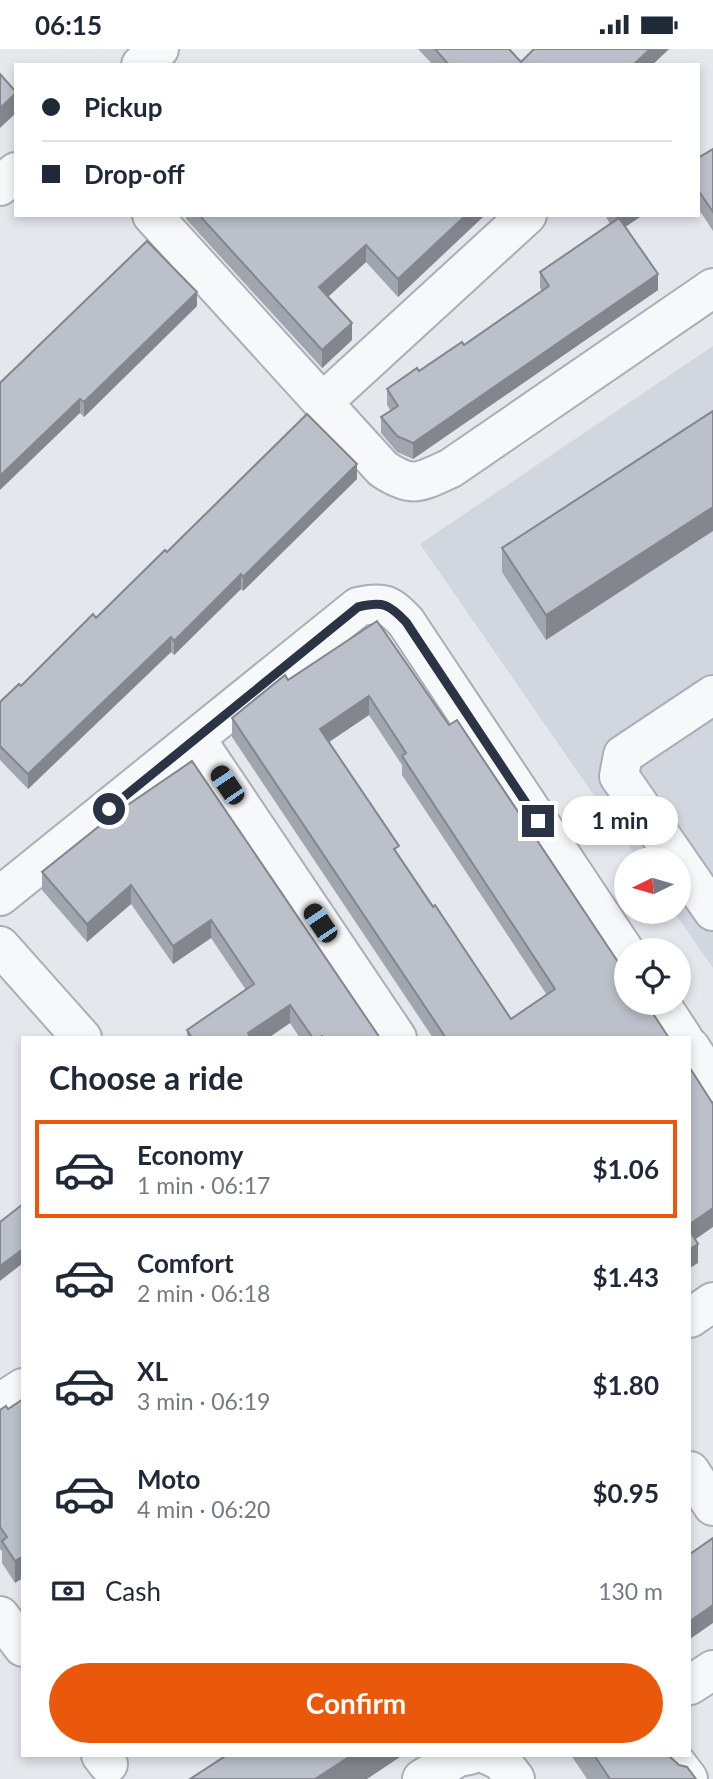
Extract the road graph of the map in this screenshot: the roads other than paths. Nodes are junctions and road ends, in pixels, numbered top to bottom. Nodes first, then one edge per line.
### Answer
1 (159, 49) edge
2 (143, 63) edge
3 (14, 174) edge
4 (0, 186) edge
5 (154, 217) edge
6 (525, 217) edge
7 (713, 288) edge
8 (323, 402) junction
9 (713, 695) edge
10 (195, 739) junction
11 (668, 847) edge
12 (691, 880) edge
13 (0, 896) edge
14 (713, 911) edge
15 (616, 938) edge
16 (0, 946) edge
17 (668, 1015) edge
18 (80, 1036) edge
19 (396, 1036) edge
20 (682, 1036) edge
21 (691, 1049) edge
22 (713, 1082) edge
23 (713, 1302) edge
24 (691, 1317) edge
25 (21, 1389) edge
26 (0, 1403) edge
27 (691, 1473) edge
28 (713, 1506) edge
29 (0, 1616) edge
30 (21, 1644) edge
31 (713, 1670) edge
32 (691, 1684) edge
33 (672, 1757) edge
34 (494, 1761) edge
35 (422, 1779) edge
36 (688, 1779) edge

1 - 2 street
3 - 4 street
5 - 8 street
6 - 8 street
7 - 8 street
9 - 11 street
10 - 13 street
10 - 15 street
10 - 19 street
12 - 14 street
16 - 18 street
17 - 20 street
21 - 22 street
23 - 24 street
25 - 26 street
27 - 28 street
29 - 30 street
31 - 32 street
33 - 36 street
34 - 35 street

